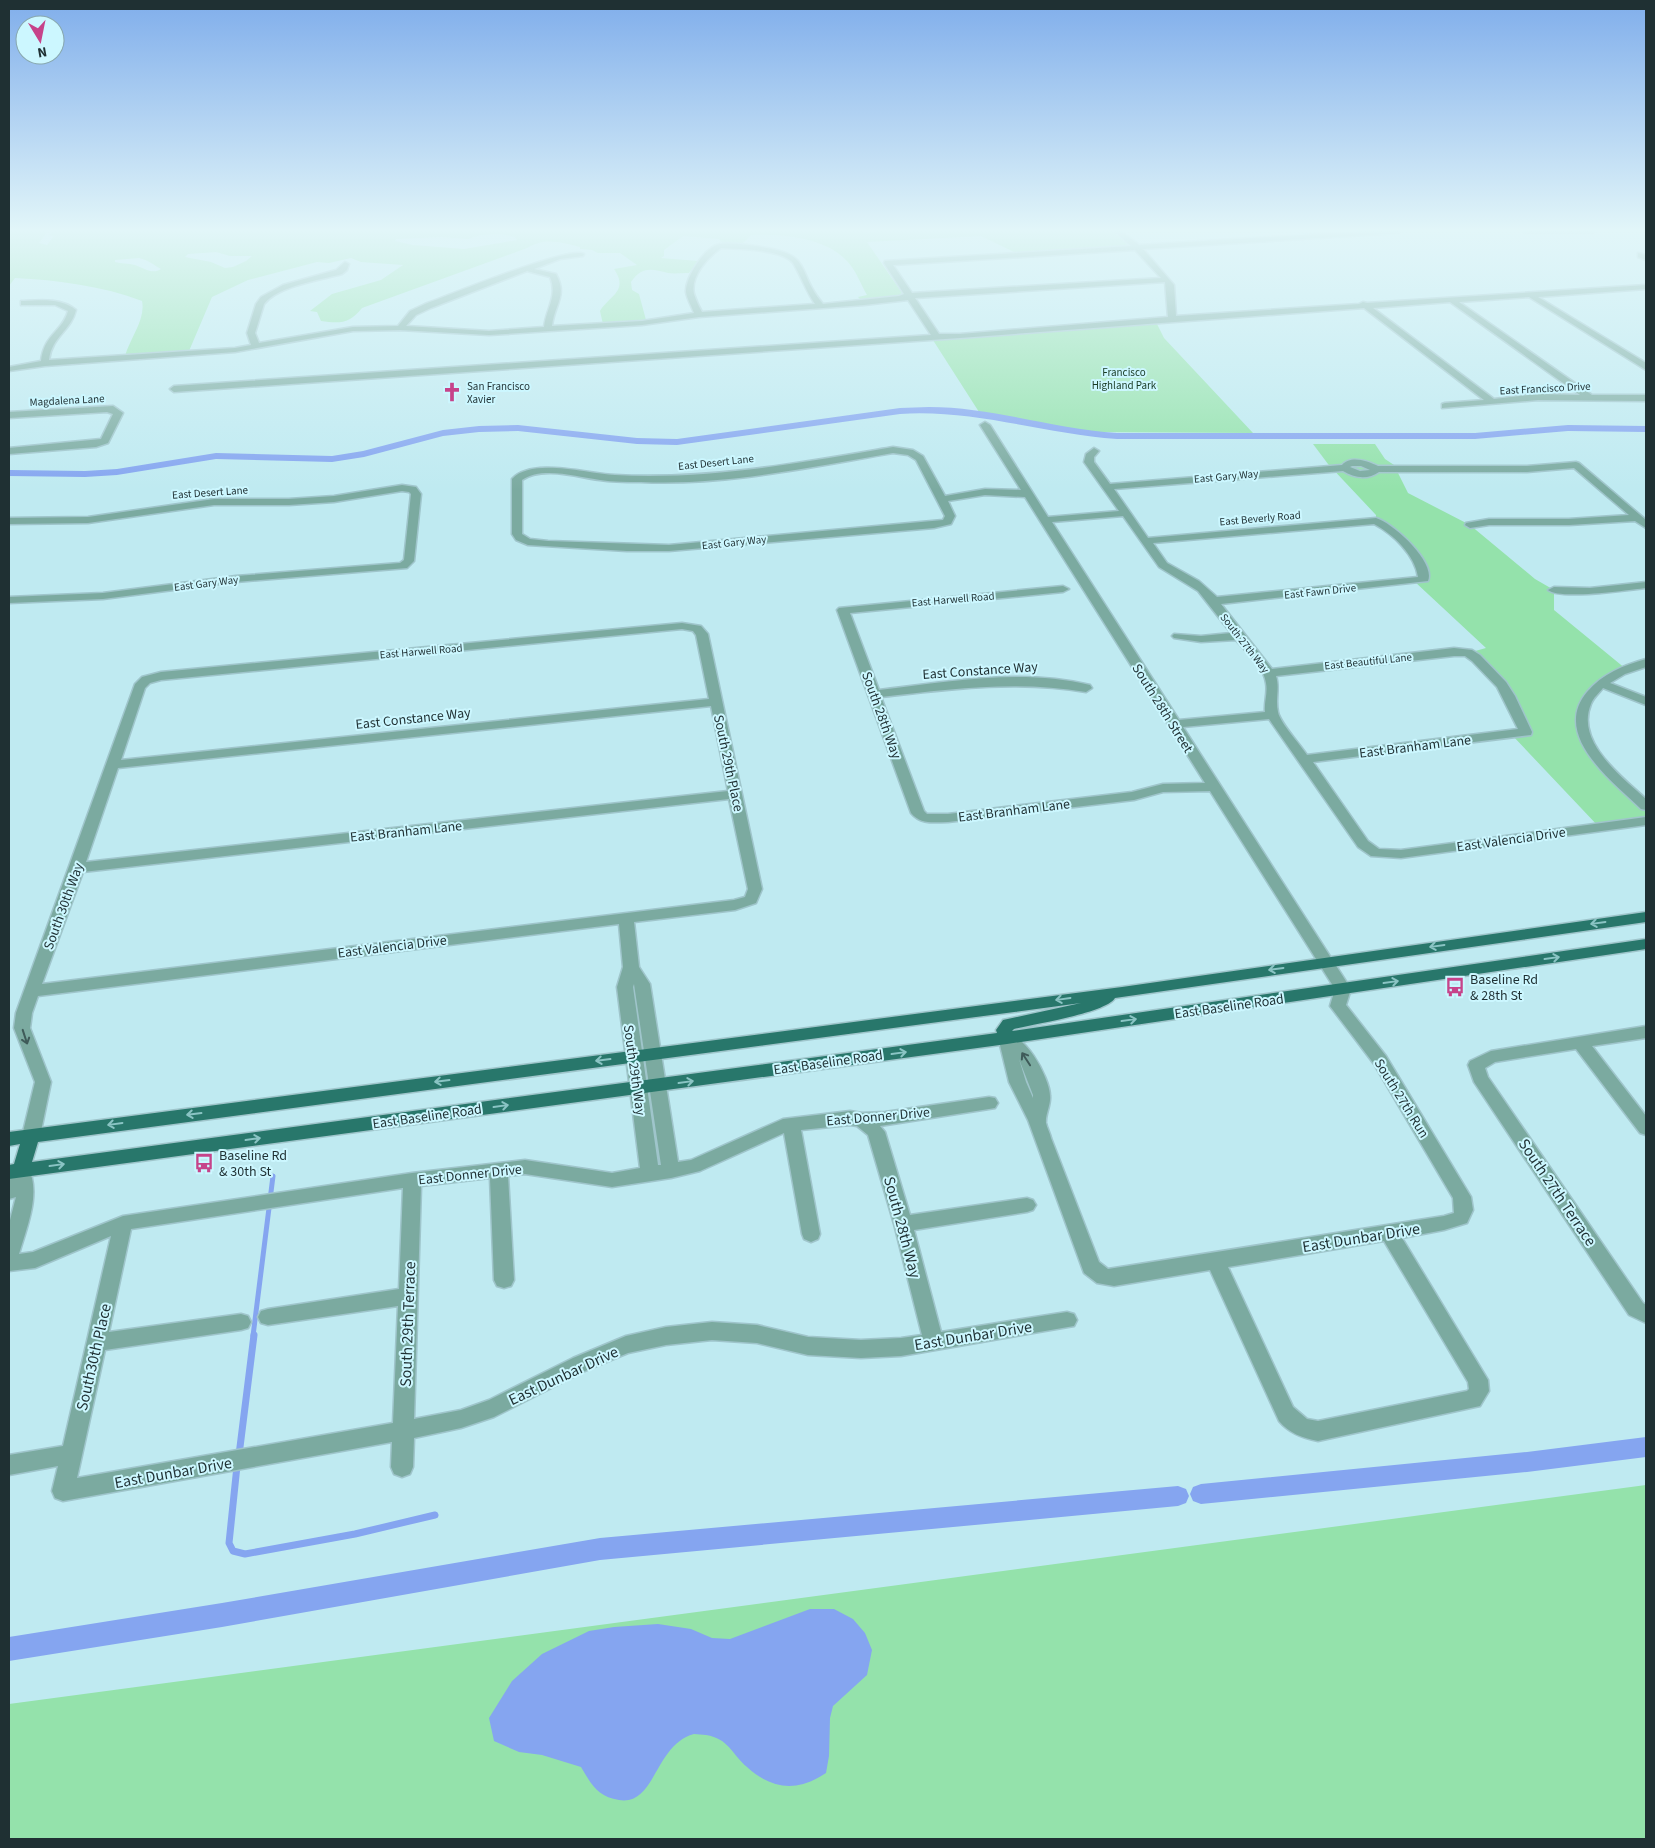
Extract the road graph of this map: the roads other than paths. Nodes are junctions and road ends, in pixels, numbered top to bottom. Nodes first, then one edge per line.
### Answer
1 (71, 317) edge
2 (256, 317) edge
3 (409, 317) edge
4 (548, 317) edge
5 (681, 317) edge
6 (924, 317) edge
7 (1183, 317) edge
8 (1381, 317) edge
9 (1476, 317) edge
10 (1566, 317) edge
11 (1172, 318) joint
12 (400, 328) junction
13 (548, 329) junction
14 (937, 337) junction
15 (256, 347) junction
16 (45, 363) junction
17 (1646, 368) edge
18 (9, 369) edge
19 (174, 389) dead end
20 (1588, 396) junction
21 (1646, 398) edge
22 (1493, 402) junction
23 (1445, 406) dead end
24 (9, 415) edge
25 (985, 425) dead end
26 (9, 451) edge
27 (1094, 451) dead end
28 (1106, 487) junction
29 (983, 492) junction
30 (1028, 494) junction
31 (942, 500) junction
32 (989, 501) junction
33 (1125, 513) junction
34 (1637, 518) junction
35 (1044, 520) junction
36 (9, 521) edge
37 (1470, 525) dead end
38 (1646, 525) edge
39 (520, 538) joint
40 (1145, 541) junction
41 (403, 566) joint
42 (1424, 579) joint
43 (1646, 585) edge
44 (1063, 589) dead end
45 (1554, 590) dead end
46 (9, 600) edge
47 (1215, 602) junction
48 (843, 610) joint
49 (697, 628) joint
50 (1178, 636) dead end
51 (1239, 636) junction
52 (1646, 663) edge
53 (1269, 672) junction
54 (146, 680) joint
55 (1602, 684) junction
56 (1086, 688) dead end
57 (875, 694) junction
58 (1646, 701) edge
59 (717, 702) junction
60 (1272, 715) junction
61 (1174, 724) junction
62 (1526, 732) joint
63 (1305, 759) junction
64 (111, 765) junction
65 (1213, 787) junction
66 (736, 794) junction
67 (1646, 806) edge
68 (924, 818) joint
69 (1646, 821) edge
70 (77, 868) junction
71 (751, 900) joint
72 (1646, 916) edge
73 (626, 918) junction
74 (1646, 944) edge
75 (1324, 962) junction
76 (631, 967) junction
77 (1342, 989) junction
78 (33, 990) junction
79 (1122, 992) junction
80 (643, 1001) junction
81 (626, 1003) junction
82 (1646, 1032) edge
83 (1007, 1038) junction
84 (1580, 1042) junction
85 (651, 1054) junction
86 (634, 1056) junction
87 (1037, 1084) junction
88 (657, 1086) junction
89 (1020, 1086) junction
90 (638, 1088) junction
91 (989, 1103) dead end
92 (862, 1120) junction
93 (1038, 1120) junction
94 (791, 1125) junction
95 (1646, 1128) edge
96 (666, 1135) junction
97 (31, 1136) junction
98 (644, 1138) junction
99 (9, 1139) edge
100 (500, 1170) junction
101 (15, 1171) edge
102 (671, 1171) junction
103 (650, 1174) junction
104 (412, 1180) junction
105 (9, 1192) edge
106 (1027, 1205) dead end
107 (1464, 1210) joint
108 (123, 1223) junction
109 (903, 1224) junction
110 (13, 1226) edge
111 (1389, 1232) junction
112 (812, 1234) dead end
113 (9, 1258) edge
114 (1216, 1261) junction
115 (9, 1263) edge
116 (504, 1280) dead end
117 (409, 1296) junction
118 (1646, 1315) edge
119 (268, 1317) dead end
120 (1067, 1320) dead end
121 (241, 1322) dead end
122 (932, 1341) junction
123 (97, 1342) junction
124 (404, 1431) junction
125 (72, 1454) junction
126 (9, 1465) edge
127 (402, 1467) dead end
128 (64, 1491) joint

1 - 16 street
2 - 15 street
3 - 12 street
4 - 13 street
5 - 13 street
6 - 14 street
7 - 11 street
8 - 22 street
9 - 20 street
10 - 17 street
11 - 14 street
12 - 13 street
12 - 15 street
14 - 19 street
15 - 16 street
16 - 18 street
20 - 21 street, East Francisco Drive
20 - 22 street, East Francisco Drive
22 - 23 street, East Francisco Drive
24 - 26 street, Magdalena Lane
25 - 30 street, South 28th Street
27 - 28 street, South 27th Way
28 - 33 street, South 27th Way
28 - 34 street, East Gary Way
29 - 30 street
29 - 31 street
29 - 32 street
30 - 32 street
30 - 35 street, South 28th Street
31 - 32 street
31 - 39 street, East Gary Way
31 - 39 street, East Desert Lane
33 - 35 street
33 - 40 street, South 27th Way
34 - 37 street
34 - 38 street
35 - 61 street, South 28th Street
36 - 41 street, East Desert Lane
40 - 42 street, East Beverly Road
40 - 47 street, South 27th Way
41 - 46 street, East Gary Way
42 - 47 street, East Fawn Drive
43 - 45 street
44 - 48 street, East Harwell Road
47 - 51 street, South 27th Way
48 - 57 street, South 28th Way
49 - 54 street, East Harwell Road
49 - 59 street, South 29th Place
50 - 51 street
51 - 53 street, South 27th Way
52 - 55 street
53 - 60 street, South 27th Way
53 - 62 street, East Beautiful Lane
54 - 64 street, South 30th Way
55 - 58 street
55 - 67 street
56 - 57 street, East Constance Way
57 - 68 street, South 28th Way
59 - 64 street, East Constance Way
59 - 66 street, South 29th Place
60 - 61 street
60 - 63 street
61 - 65 street, South 28th Street
62 - 63 street, East Branham Lane
63 - 69 street, East Valencia Drive
64 - 70 street, South 30th Way
65 - 68 street, East Branham Lane
65 - 75 street, South 28th Street
66 - 70 street, East Branham Lane
66 - 71 street, South 29th Place
70 - 78 street, South 30th Way
71 - 73 street, East Valencia Drive
72 -> 75 main road
73 - 76 street, South 29th Way
73 - 78 street, East Valencia Drive
77 -> 74 main road, East Baseline Road
75 - 77 street, South 28th Street
75 -> 79 main road
76 - 80 street, South 29th Way
76 - 81 street, South 29th Way
83 -> 77 main road, East Baseline Road
77 - 107 street, South 27th Run
78 -> 97 street, South 30th Way
79 - 83 main road
79 -> 85 main road
80 - 81 street
80 - 85 street, South 29th Way
81 - 86 street, South 29th Way
82 - 84 street
87 -> 83 street
88 -> 83 main road, East Baseline Road
83 - 89 street
84 - 95 street
84 - 118 street, South 27th Terrace
85 - 86 main road
85 - 88 street
86 - 90 street, South 29th Way
86 -> 97 main road
87 - 89 street
87 - 93 street
88 - 90 main road, East Baseline Road
88 - 96 street
89 - 93 street
90 - 98 street, South 29th Way
101 -> 90 main road, East Baseline Road
91 - 92 street, East Donner Drive
92 - 94 street, East Donner Drive
92 - 109 street, South 28th Way
93 - 114 street, East Dunbar Drive
94 - 102 street, East Donner Drive
94 - 112 street
96 - 98 street
96 - 102 street
97 - 99 main road
97 - 101 main road
98 - 103 street, South 29th Way
100 - 103 street, East Donner Drive
100 - 104 street, East Donner Drive
100 - 116 street
101 - 105 street
101 - 110 street
102 - 103 street, East Donner Drive
104 - 108 street, East Donner Drive
104 - 117 street, South 29th Terrace
106 - 109 street
107 - 111 street, East Dunbar Drive
108 - 115 street, East Donner Drive
108 - 123 street, South30th Place
109 - 122 street, South 28th Way
110 - 113 street
111 - 114 street, East Dunbar Drive
111 - 114 street
117 - 119 street
117 - 124 street, South 29th Terrace
120 - 122 street, East Dunbar Drive
121 - 123 street
122 - 124 street, East Dunbar Drive
123 - 125 street, South30th Place
124 - 127 street, South 29th Terrace
124 - 128 street, East Dunbar Drive
125 - 126 street
125 - 128 street, South30th Place

